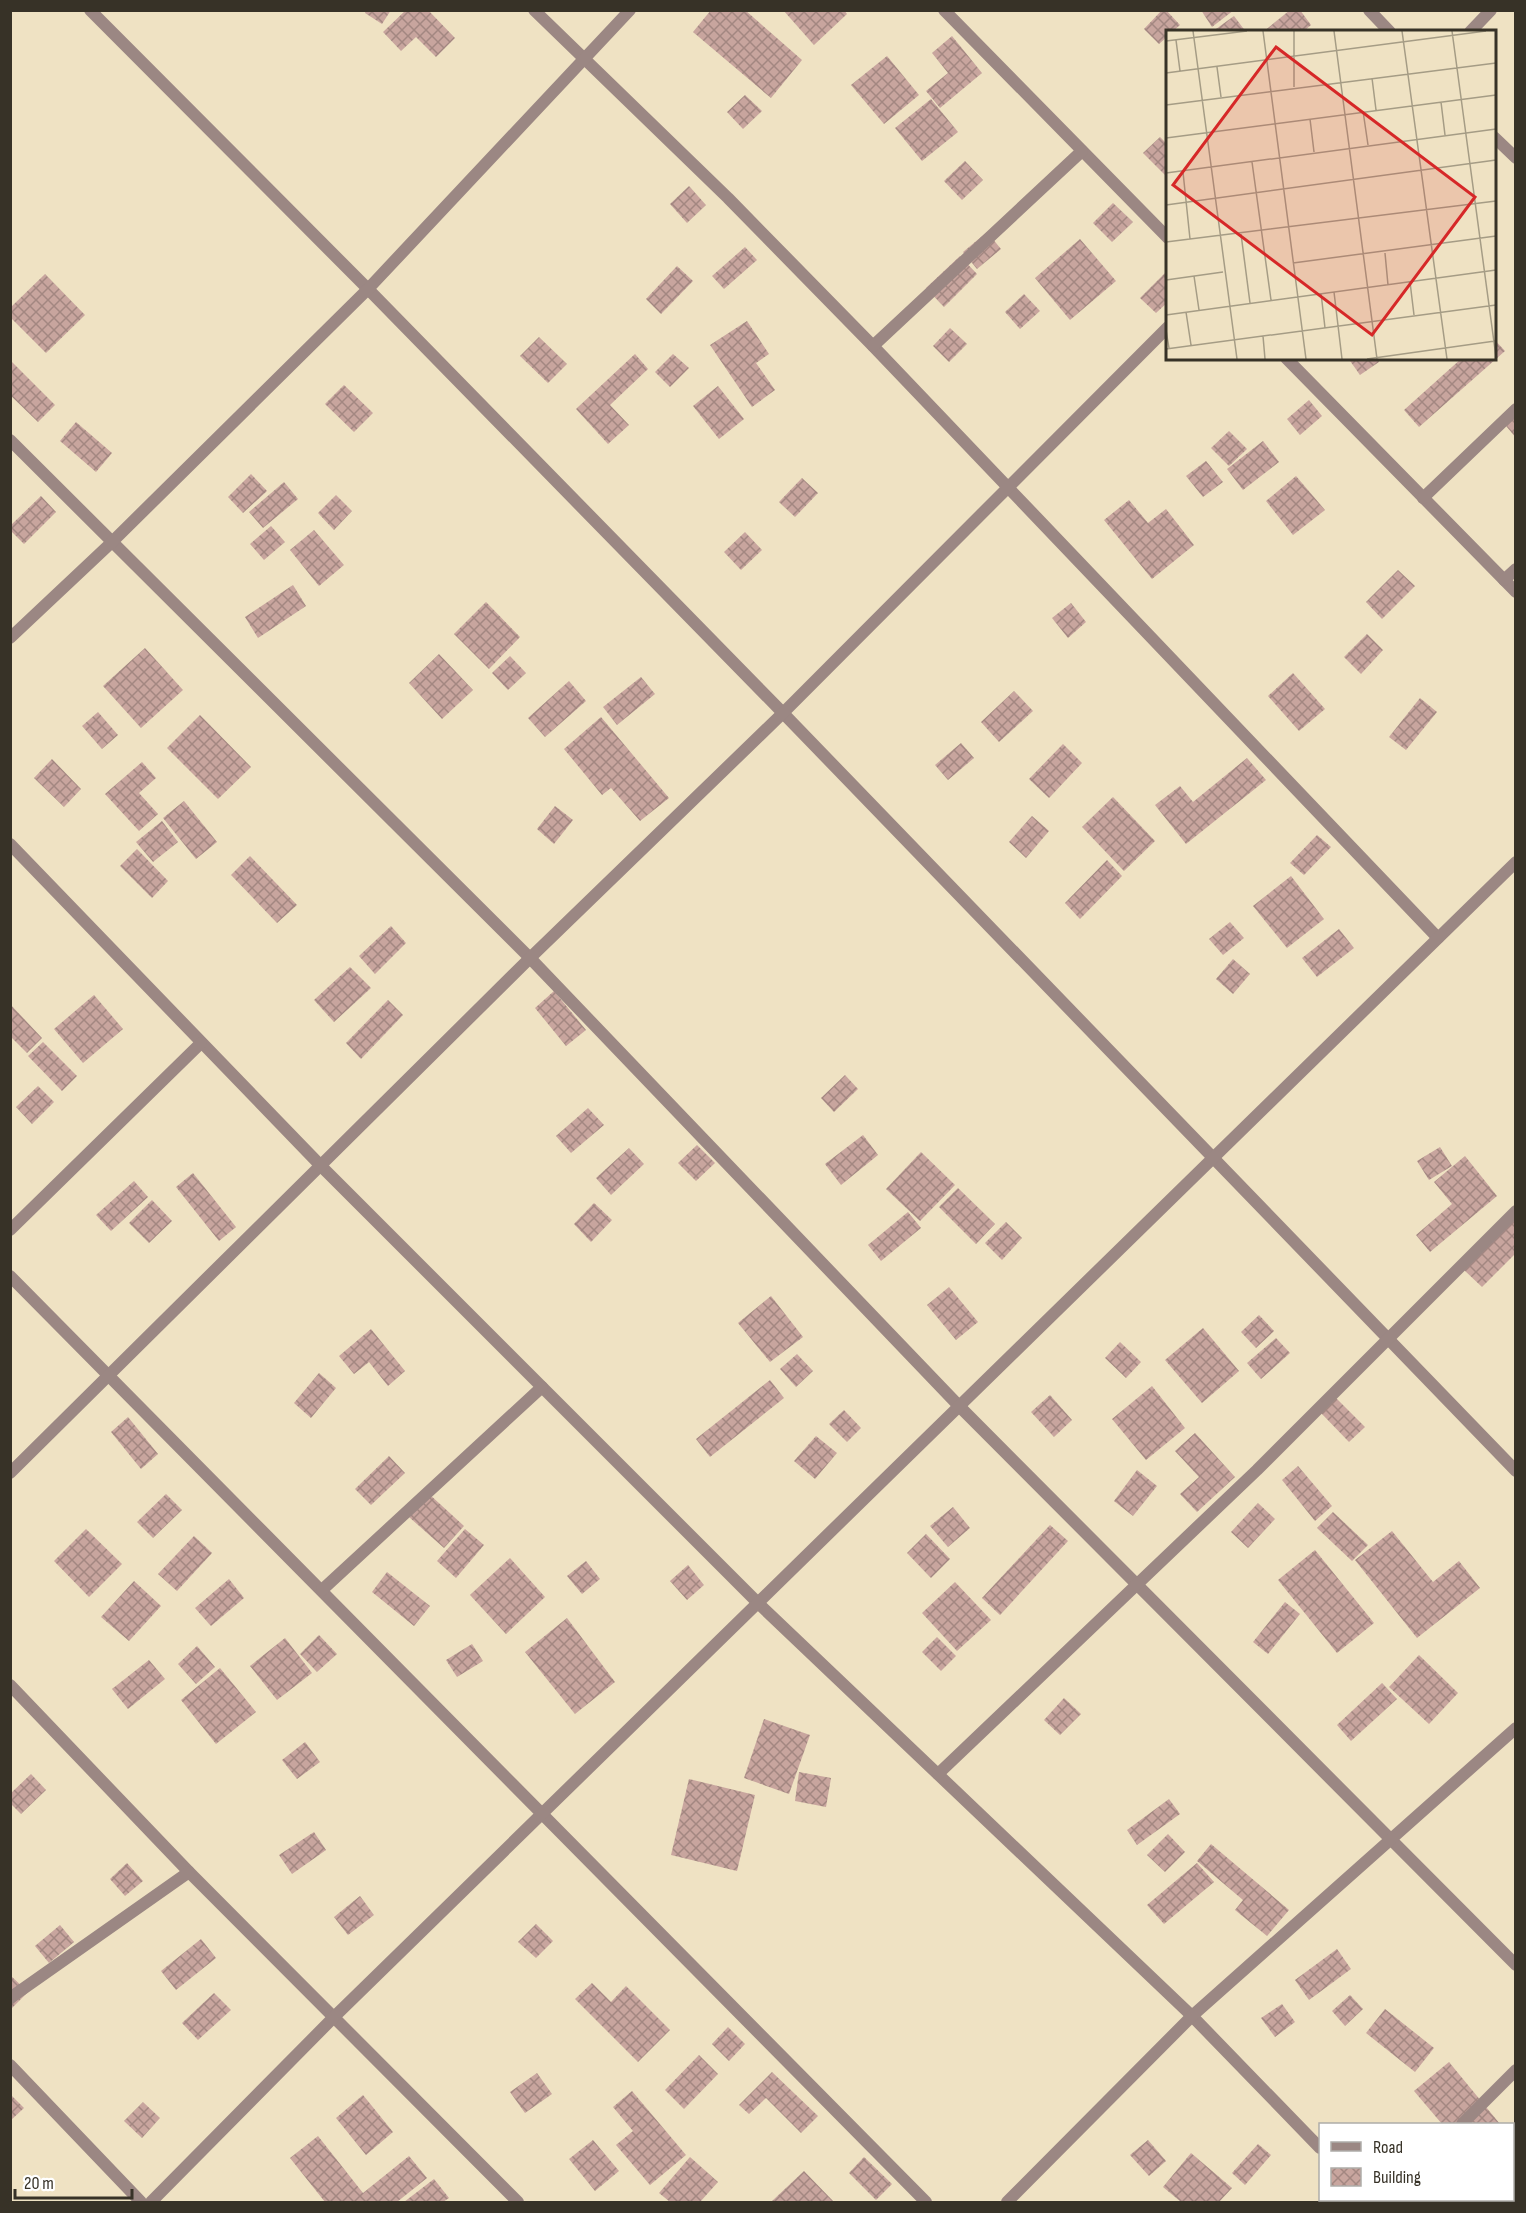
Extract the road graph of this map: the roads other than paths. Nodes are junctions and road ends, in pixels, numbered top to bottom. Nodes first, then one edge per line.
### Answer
1 (90, 10) edge
2 (534, 10) edge
3 (630, 10) edge
4 (1369, 10) edge
5 (1491, 10) edge
6 (945, 11) edge
7 (1388, 30) edge
8 (1472, 30) edge
9 (583, 59) junction
10 (1496, 139) edge
11 (1082, 151) junction
12 (1515, 158) edge
13 (1166, 237) edge
14 (368, 288) junction
15 (1166, 328) edge
16 (873, 346) junction
17 (1288, 360) edge
18 (1515, 409) edge
19 (10, 440) edge
20 (1006, 487) junction
21 (1423, 498) junction
22 (111, 543) junction
23 (1515, 569) edge
24 (1504, 580) junction
25 (1515, 592) edge
26 (10, 638) edge
27 (783, 713) junction
28 (10, 844) edge
29 (1515, 862) edge
30 (1438, 938) junction
31 (530, 958) junction
32 (201, 1043) junction
33 (1214, 1156) junction
34 (322, 1167) junction
35 (1515, 1211) edge
36 (10, 1230) edge
37 (10, 1276) edge
38 (1388, 1341) junction
39 (109, 1377) junction
40 (542, 1387) junction
41 (960, 1407) junction
42 (1514, 1465) edge
43 (10, 1473) edge
44 (1135, 1585) junction
45 (322, 1590) junction
46 (759, 1604) junction
47 (10, 1685) edge
48 (1515, 1728) edge
49 (938, 1774) junction
50 (541, 1815) junction
51 (1391, 1841) junction
52 (189, 1872) junction
53 (1515, 1965) edge
54 (10, 1998) edge
55 (1192, 2016) junction
56 (334, 2017) junction
57 (10, 2066) edge
58 (1515, 2070) edge
59 (1463, 2123) edge
60 (1319, 2147) edge
61 (141, 2202) edge
62 (151, 2202) edge
63 (518, 2202) edge
64 (926, 2202) edge
65 (1007, 2202) edge

1 - 14 street
2 - 9 street
3 - 9 street
4 - 7 street
5 - 8 street
6 - 11 street
9 - 14 street
9 - 16 street
10 - 12 street
11 - 13 street
11 - 16 street
14 - 22 street
14 - 27 street
15 - 20 street
16 - 20 street
17 - 21 street
18 - 21 street
19 - 22 street
20 - 27 street
20 - 30 street
21 - 24 street
22 - 26 street
22 - 31 street
23 - 24 street
24 - 25 street
27 - 31 street
27 - 33 street
28 - 32 street
29 - 30 street
30 - 33 street
31 - 34 street
31 - 41 street
32 - 34 street
32 - 36 street
33 - 38 street
33 - 41 street
34 - 39 street
34 - 40 street
35 - 38 street
37 - 39 street
38 - 42 street
38 - 44 street
39 - 43 street
39 - 45 street
40 - 45 street
40 - 46 street
41 - 44 street
41 - 46 street
44 - 49 street
44 - 51 street
45 - 50 street
46 - 49 street
46 - 50 street
47 - 52 street
48 - 51 street
49 - 55 street
50 - 56 street
50 - 64 street
51 - 53 street
51 - 55 street
52 - 54 street
52 - 56 street
55 - 60 street
55 - 65 street
56 - 62 street
56 - 63 street
57 - 61 street
58 - 59 street

